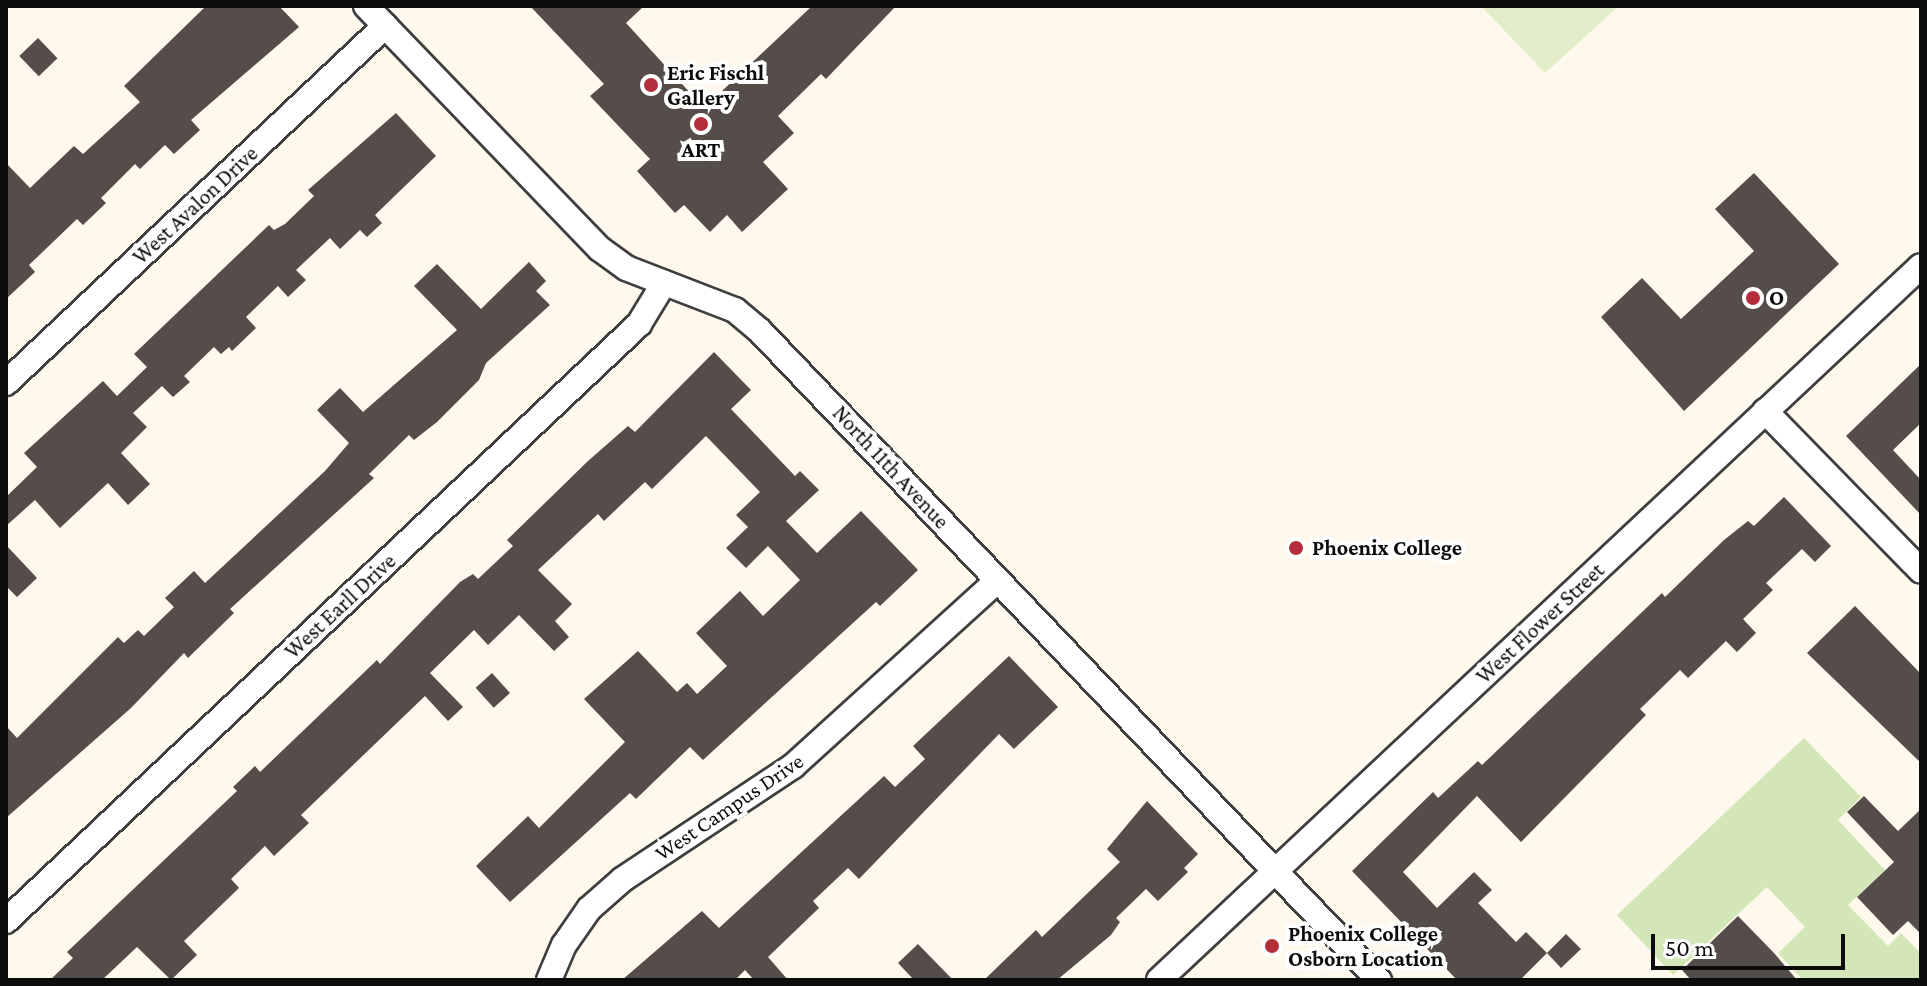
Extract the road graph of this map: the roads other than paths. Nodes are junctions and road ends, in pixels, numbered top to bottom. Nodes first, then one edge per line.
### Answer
1 (366, 6) edge
2 (385, 26) junction
3 (1921, 266) edge
4 (664, 283) junction
5 (6, 383) edge
6 (1765, 411) junction
7 (1921, 571) edge
8 (997, 581) junction
9 (1275, 872) junction
10 (6, 921) edge
11 (549, 980) edge
12 (1159, 980) edge
13 (1379, 980) edge

1 - 2 street, North 11th Avenue
2 - 4 street, North 11th Avenue
2 - 5 street, West Avalon Drive
3 - 6 street, West Flower Street
4 - 8 street, North 11th Avenue
4 - 10 street, West Earll Drive
6 - 7 street
6 - 9 street, West Flower Street
8 - 9 street, North 11th Avenue
8 - 11 street, West Campus Drive
9 - 12 street, West Flower Street
9 - 13 street, North 11th Avenue

